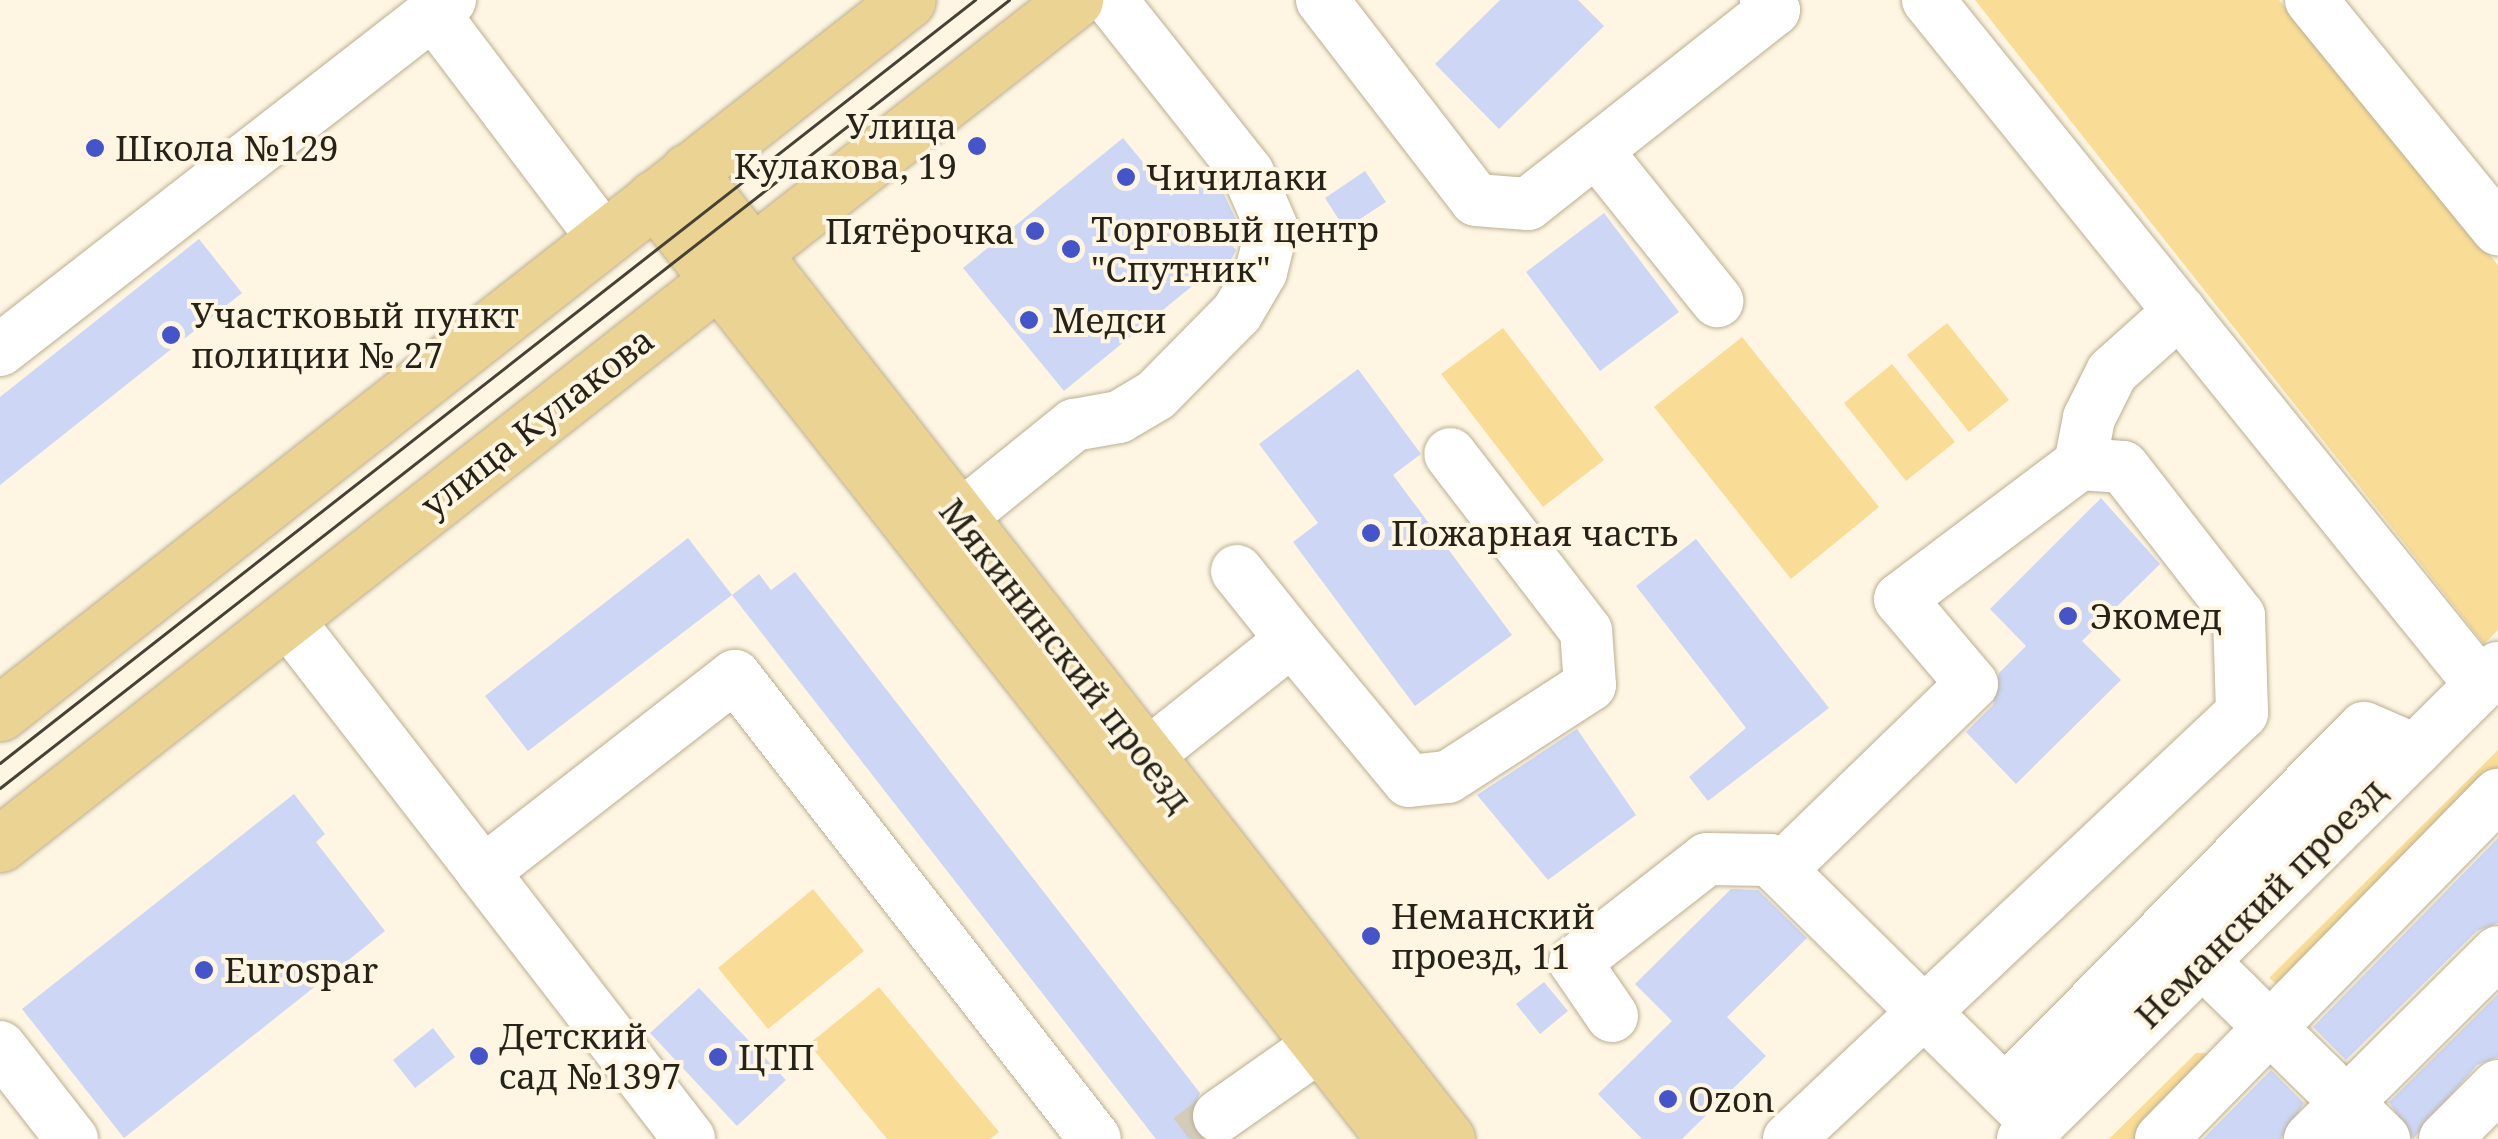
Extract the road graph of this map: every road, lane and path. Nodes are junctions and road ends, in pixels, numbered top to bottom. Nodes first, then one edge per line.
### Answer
1 (908, 0) edge
2 (1075, 0) edge
3 (1111, 0) edge
4 (1322, 0) edge
5 (1766, 0) edge
6 (1928, 0) edge
7 (2311, 0) edge
8 (441, 7) edge
9 (1599, 154) junction
10 (671, 184) junction
11 (2498, 229) edge
12 (603, 238) junction
13 (736, 266) junction
14 (1717, 301) dead end
15 (2180, 311) junction
16 (0, 350) edge
17 (1450, 454) dead end
18 (2080, 464) junction
19 (959, 518) junction
20 (1237, 571) dead end
21 (287, 619) junction
22 (1292, 640) junction
23 (2490, 676) edge
24 (0, 713) edge
25 (2415, 750) junction
26 (1146, 756) junction
27 (2498, 796) edge
28 (0, 844) edge
29 (1780, 870) junction
30 (484, 872) junction
31 (2498, 952) edge
32 (2202, 961) junction
33 (1920, 1008) junction
34 (1612, 1016) dead end
35 (2270, 1028) junction
36 (1320, 1045) junction
37 (0, 1047) edge
38 (2498, 1086) edge
39 (2346, 1102) junction
40 (1219, 1116) tunnel mouth
41 (2022, 1118) edge
42 (72, 1139) edge
43 (689, 1139) edge
44 (1096, 1139) edge
45 (1395, 1139) edge
46 (1447, 1139) edge
47 (1788, 1139) edge
48 (2161, 1139) edge
49 (2310, 1139) edge
50 (2384, 1139) edge
51 (2446, 1139) edge

1 - 10 main road
2 - 13 main road, улица Кулакова
3 - 19 street
4 - 9 street
5 - 9 street
6 - 15 street
7 - 11 street
8 - 12 street
8 - 16 street
9 - 14 street
10 - 12 main road
10 - 13 main road, Мякининский проезд
12 - 24 main road
13 - 19 main road, Мякининский проезд
13 - 21 main road, улица Кулакова
13 - 36 main road, Мякининский проезд
15 - 18 street
15 - 23 street
17 - 22 street
18 - 29 street
18 - 33 street
19 - 26 main road, Мякининский проезд
20 - 22 street
21 - 28 main road, улица Кулакова
21 - 30 street
22 - 26 street
23 - 25 street, Неманский проезд
25 - 32 street, Неманский проезд
25 - 41 street
26 - 46 main road, Мякининский проезд
27 - 35 street
29 - 33 street
29 - 34 street
30 - 43 street
30 - 44 street
31 - 39 street
32 - 35 street
32 - 41 street, Неманский проезд
33 - 41 street
33 - 47 street
35 - 39 street
35 - 48 street
36 - 40 street
36 - 45 main road, Мякининский проезд
37 - 42 street
38 - 51 street
39 - 49 street
39 - 50 street

